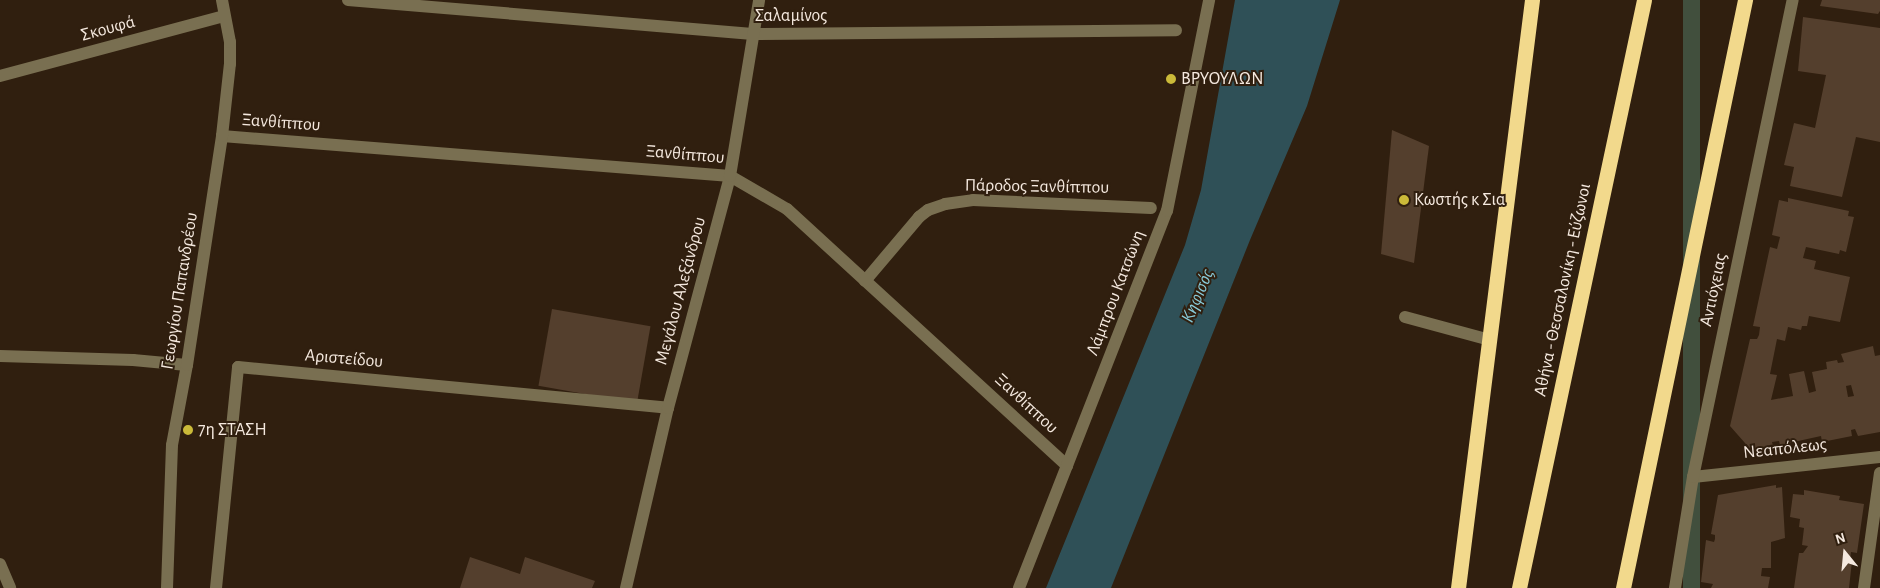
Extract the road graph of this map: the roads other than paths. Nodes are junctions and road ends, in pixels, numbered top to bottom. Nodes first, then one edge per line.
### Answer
1 (222, 0) edge
2 (348, 0) edge
3 (759, 0) edge
4 (1209, 0) edge
5 (1532, 0) edge
6 (1644, 0) edge
7 (1744, 0) edge
8 (1793, 0) edge
9 (224, 16) junction
10 (1176, 30) dead end
11 (753, 34) junction
12 (0, 76) edge
13 (222, 136) junction
14 (730, 176) junction
15 (1151, 208) dead end
16 (865, 280) junction
17 (1405, 316) dead end
18 (1490, 340) junction
19 (0, 356) edge
20 (187, 365) junction
21 (668, 408) junction
22 (1880, 457) edge
23 (1067, 466) junction
24 (1880, 473) edge
25 (1693, 477) junction
26 (0, 564) edge
27 (10, 588) edge
28 (167, 588) edge
29 (216, 588) edge
30 (626, 588) edge
31 (1019, 588) edge
32 (1458, 588) edge
33 (1519, 588) edge
34 (1623, 588) edge
35 (1674, 588) edge
36 (1864, 588) edge

1 - 9 street, Γεωργίου Παπανδρέου
2 - 11 street, Σαλαμίνος
3 - 11 street, Μεγάλου Αλεξάνδρου
4 - 23 street, Λάμπρου Κατσώνη
5 - 18 highway
6 - 33 highway, Αθήνα - Θεσσαλονίκη - Εύζωνοι
7 - 34 highway
8 - 25 street, Αντιόχειας
9 - 12 street, Σκουφά
9 - 13 street, Γεωργίου Παπανδρέου
10 - 11 street, Σαλαμίνος
11 - 14 street, Μεγάλου Αλεξάνδρου
13 - 14 street, Ξανθίππου
13 - 20 street, Γεωργίου Παπανδρέου
14 - 16 street, Ξανθίππου
14 - 21 street, Μεγάλου Αλεξάνδρου
15 - 16 street, Πάροδος Ξανθίππου
16 - 23 street, Ξανθίππου
17 - 18 street
18 - 32 highway
19 - 20 street
20 - 28 street, Γεωργίου Παπανδρέου
21 - 29 street, Αριστείδου
21 - 30 street, Μεγάλου Αλεξάνδρου
22 - 25 street, Νεαπόλεως
23 - 31 street, Λάμπρου Κατσώνη
24 - 36 street
25 - 35 street, Αντιόχειας
26 - 27 street

